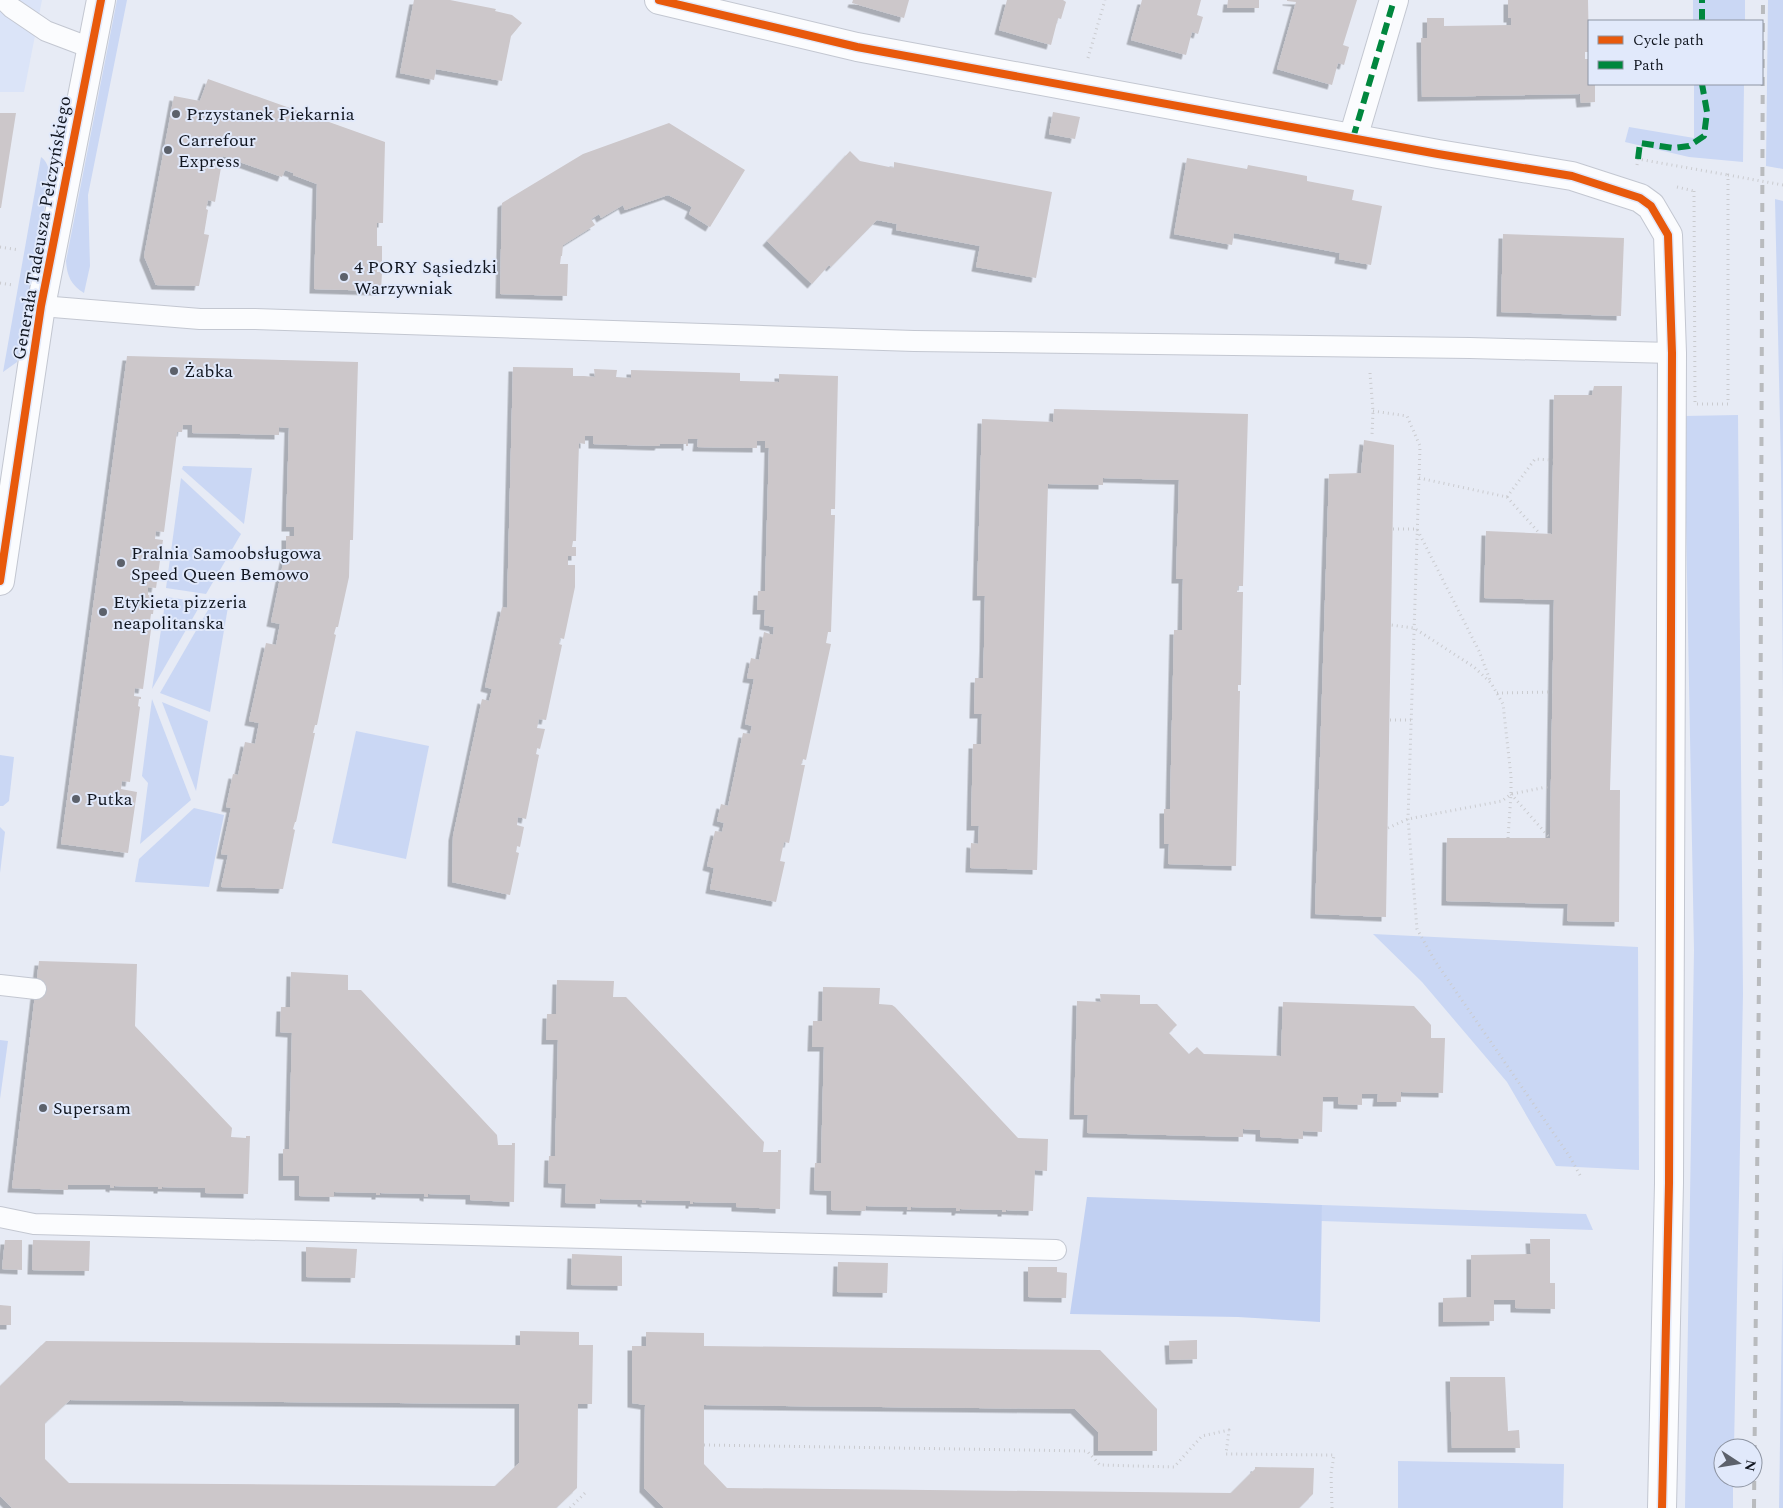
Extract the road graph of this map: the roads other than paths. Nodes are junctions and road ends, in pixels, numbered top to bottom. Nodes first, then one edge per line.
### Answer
1 (4, 0) edge
2 (101, 0) edge
3 (659, 0) edge
4 (1394, 0) edge
5 (91, 48) junction
6 (1353, 138) junction
7 (41, 306) junction
8 (1672, 354) junction
9 (0, 581) edge
10 (0, 985) edge
11 (36, 989) dead end
12 (0, 1217) edge
13 (1056, 1250) dead end
14 (1662, 1508) edge

1 - 5 lane
2 - 5 street, Generała Tadeusza Pełczyńskiego
3 - 6 street
4 - 6 street
5 - 7 street, Generała Tadeusza Pełczyńskiego
6 - 8 street
7 - 8 lane
7 - 9 street, Generała Tadeusza Pełczyńskiego
8 - 14 street
10 - 11 lane
12 - 13 lane

